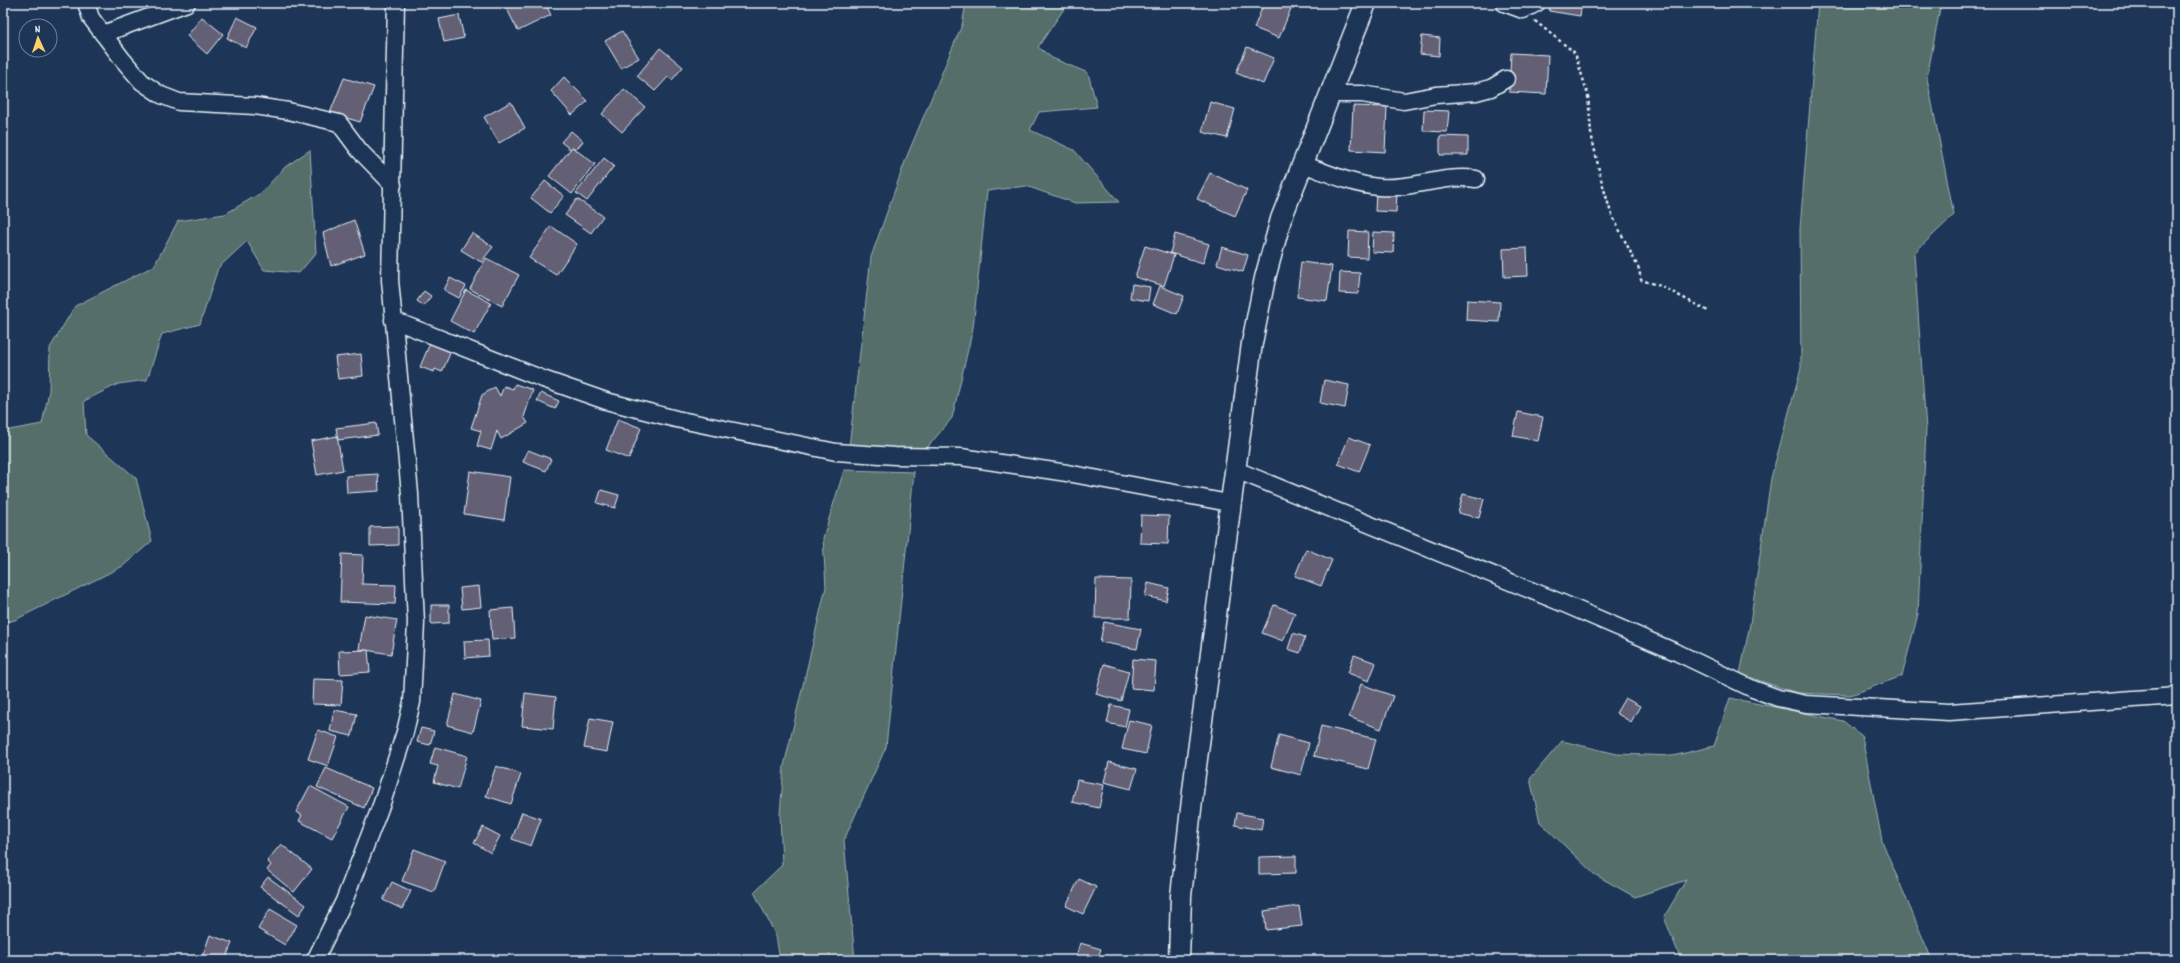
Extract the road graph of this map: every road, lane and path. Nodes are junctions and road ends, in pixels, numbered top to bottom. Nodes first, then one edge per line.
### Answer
1 (86, 3) edge
2 (187, 3) edge
3 (396, 3) edge
4 (1366, 3) edge
5 (1504, 3) edge
6 (1530, 7) edge
7 (103, 34) junction
8 (1506, 79) dead end
9 (1331, 94) junction
10 (1302, 164) junction
11 (1476, 179) dead end
12 (393, 185) junction
13 (1710, 312) dead end
14 (393, 320) junction
15 (1236, 470) junction
16 (1229, 503) junction
17 (2177, 696) edge
18 (314, 960) edge
19 (1179, 960) edge

1 - 7 street
2 - 7 street
3 - 12 street
4 - 9 street
5 - 6 street
6 - 13 path
7 - 12 street
8 - 9 street
9 - 10 street
10 - 11 street
10 - 15 street
12 - 14 street
14 - 16 street
14 - 18 street
15 - 16 street
15 - 17 street
16 - 19 street

